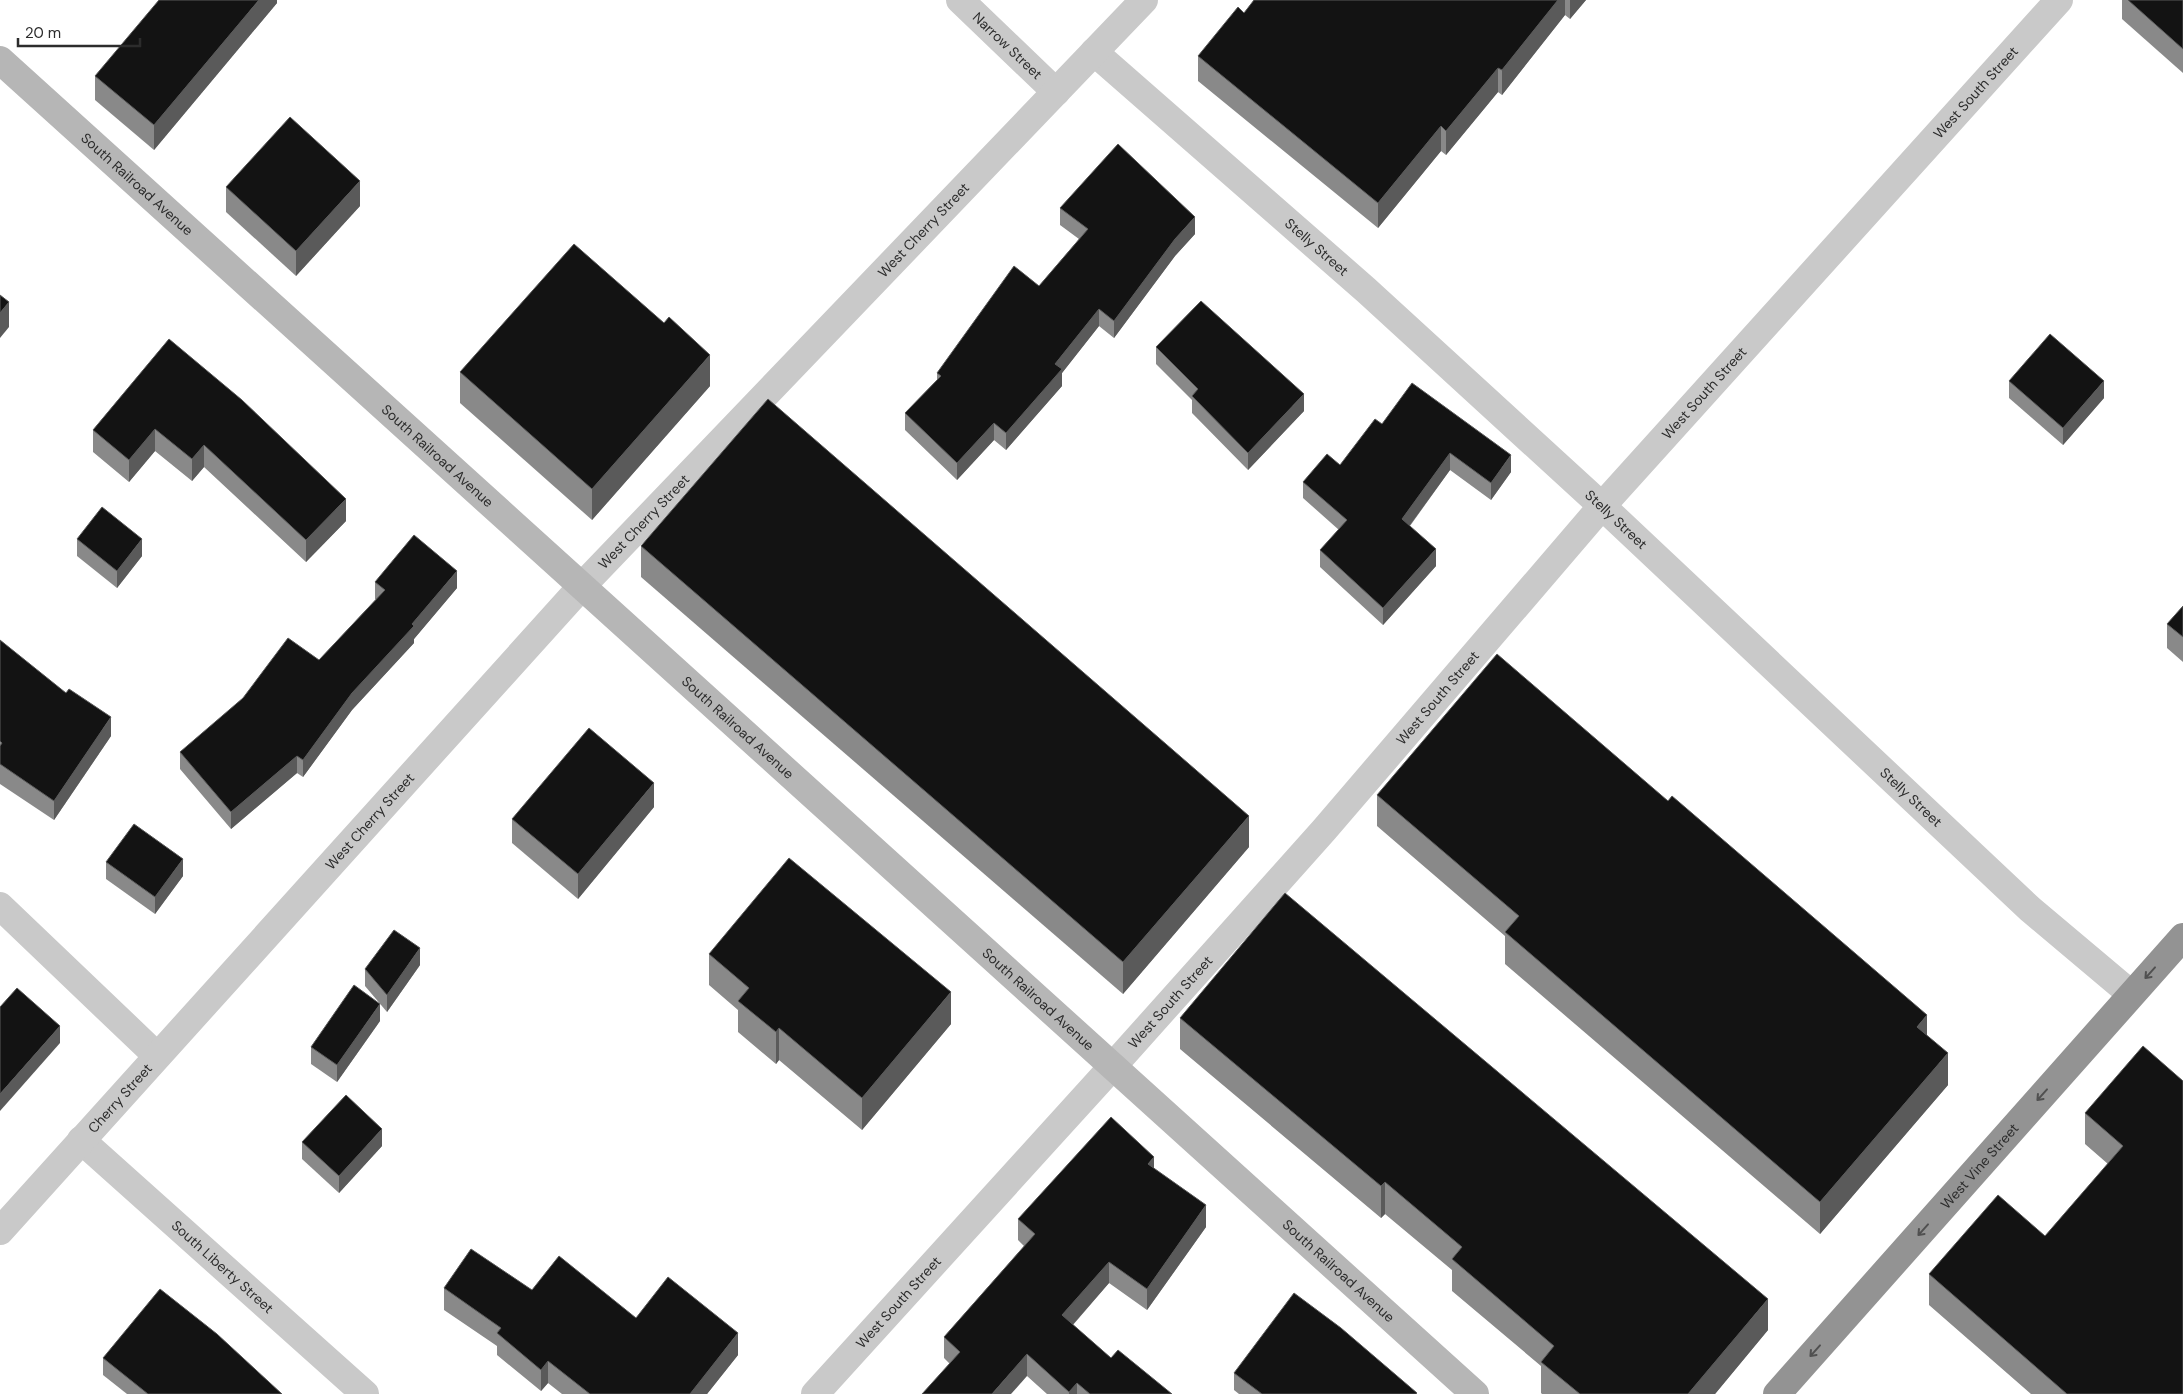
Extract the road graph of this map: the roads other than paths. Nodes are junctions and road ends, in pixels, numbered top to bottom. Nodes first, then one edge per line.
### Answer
1 (960, 0) edge
2 (1144, 0) edge
3 (2058, 0) edge
4 (1094, 52) junction
5 (0, 60) edge
6 (1056, 92) junction
7 (1602, 506) junction
8 (582, 586) junction
9 (0, 906) edge
10 (2183, 937) edge
11 (2131, 994) junction
12 (156, 1055) junction
13 (1113, 1066) junction
14 (81, 1140) junction
15 (0, 1231) edge
16 (365, 1394) edge
17 (816, 1394) edge
18 (1475, 1394) edge
19 (1777, 1394) edge

1 - 6 street, Narrow Street
2 - 4 street, West Cherry Street
3 - 7 street, West South Street
4 - 6 street, West Cherry Street
4 - 7 street, Stelly Street
5 - 8 street, South Railroad Avenue
6 - 8 street, West Cherry Street
7 - 11 street, Stelly Street
7 - 13 street, West South Street
8 - 12 street, West Cherry Street
8 - 13 street, South Railroad Avenue
9 - 12 street
10 -> 11 highway, West Vine Street
11 -> 19 highway, West Vine Street
12 - 14 street, Cherry Street
13 - 17 street, West South Street
13 - 18 street, South Railroad Avenue
14 - 15 street
14 - 16 street, South Liberty Street

